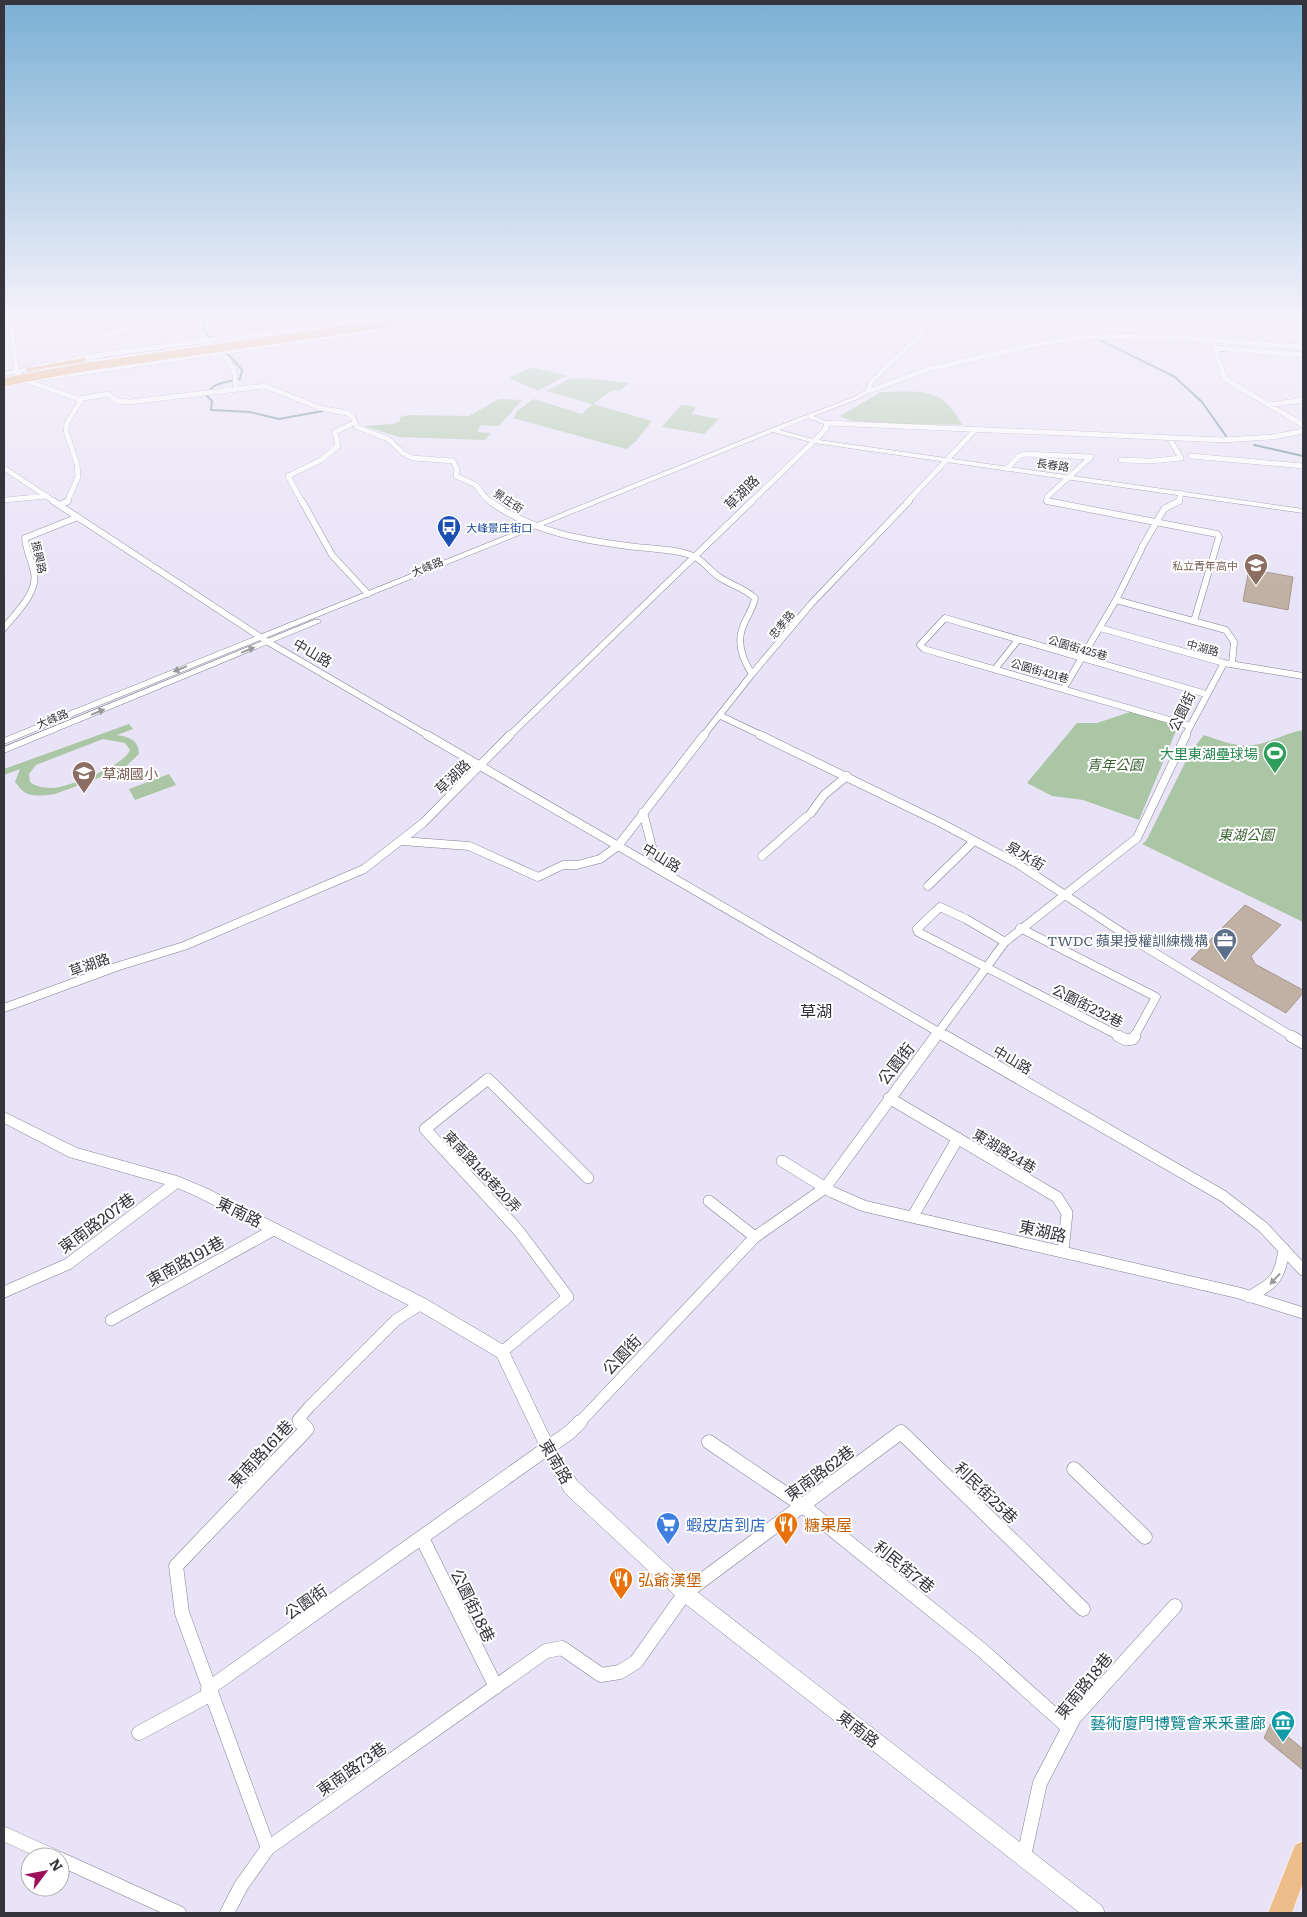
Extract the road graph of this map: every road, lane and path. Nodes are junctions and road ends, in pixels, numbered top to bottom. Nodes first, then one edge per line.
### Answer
1 (77, 407) edge
2 (319, 407) edge
3 (839, 407) edge
4 (1272, 407) edge
5 (813, 417) junction
6 (354, 423) junction
7 (827, 423) junction
8 (1303, 426) edge
9 (772, 430) junction
10 (975, 430) junction
11 (1303, 431) edge
12 (781, 434) junction
13 (1169, 438) junction
14 (814, 441) junction
15 (1091, 457) joint
16 (1186, 457) junction
17 (947, 460) junction
18 (1121, 460) dead end
19 (1303, 466) edge
20 (4, 468) edge
21 (1007, 469) junction
22 (1070, 477) junction
23 (1181, 493) junction
24 (47, 496) junction
25 (4, 500) edge
26 (60, 505) junction
27 (1303, 510) edge
28 (78, 517) junction
29 (1157, 522) junction
30 (536, 526) junction
31 (545, 530) junction
32 (694, 556) junction
33 (368, 594) junction
34 (1116, 600) junction
35 (945, 618) joint
36 (1194, 621) junction
37 (4, 628) edge
38 (1100, 628) junction
39 (260, 637) junction
40 (1018, 640) junction
41 (268, 642) junction
42 (1080, 658) junction
43 (1228, 663) junction
44 (995, 669) junction
45 (752, 674) junction
46 (1303, 676) edge
47 (1064, 688) junction
48 (1206, 694) junction
49 (721, 716) junction
50 (1190, 726) junction
51 (4, 741) edge
52 (4, 750) edge
53 (480, 766) junction
54 (847, 776) junction
55 (643, 812) junction
56 (974, 840) junction
57 (402, 842) junction
58 (618, 846) junction
59 (762, 856) dead end
60 (670, 878) junction
61 (928, 886) dead end
62 (1065, 894) junction
63 (1020, 928) junction
64 (1005, 942) junction
65 (986, 969) junction
66 (4, 1008) edge
67 (940, 1033) junction
68 (1303, 1042) edge
69 (889, 1098) junction
70 (4, 1117) edge
71 (958, 1138) junction
72 (782, 1161) dead end
73 (588, 1178) dead end
74 (177, 1182) junction
75 (825, 1188) junction
76 (709, 1201) dead end
77 (913, 1216) junction
78 (275, 1229) junction
79 (755, 1237) junction
80 (1284, 1249) junction
81 (1063, 1251) junction
82 (1303, 1270) edge
83 (4, 1292) edge
84 (1249, 1297) junction
85 (420, 1304) junction
86 (1303, 1313) edge
87 (111, 1320) dead end
88 (502, 1352) junction
89 (901, 1432) joint
90 (709, 1442) dead end
91 (548, 1448) junction
92 (1074, 1469) dead end
93 (802, 1505) junction
94 (1145, 1537) dead end
95 (422, 1538) junction
96 (1050, 1576) joint
97 (685, 1593) junction
98 (1175, 1606) dead end
99 (1083, 1609) dead end
100 (496, 1687) junction
101 (210, 1691) junction
102 (1069, 1728) junction
103 (139, 1733) dead end
104 (4, 1834) edge
105 (33, 1847) edge
106 (268, 1848) junction
107 (1303, 1854) edge
108 (1024, 1856) junction
109 (70, 1864) edge
110 (179, 1913) edge
111 (227, 1913) edge
112 (1096, 1913) edge
113 (1280, 1913) edge

1 - 26 street
2 - 6 street, 景庄街
3 - 5 street, 大峰路
4 - 8 street
5 - 7 street
5 - 9 street, 大峰路
5 - 12 street, 大峰路
6 - 30 street, 景庄街
6 - 33 street
7 - 10 street
7 - 14 street, 草湖路
9 - 12 street, 長春路
9 - 30 street, 大峰路
10 - 13 street
10 - 17 street, 忠孝路
11 - 13 street
12 - 14 street, 長春路
12 - 31 street, 大峰路
13 - 16 street
14 - 17 street, 長春路
14 - 32 street, 草湖路
15 - 21 street
15 - 22 street
16 - 18 street
16 - 19 street
17 - 21 street, 長春路
17 - 45 street, 忠孝路
20 - 24 street, 中山路
21 - 22 street, 長春路
22 - 23 street, 長春路
22 - 29 street
23 - 27 street, 長春路
23 - 29 street
24 - 25 street
24 - 26 street, 中山路
26 - 28 street, 中山路
28 - 37 street, 振興路
28 - 39 street, 中山路
29 - 34 street
29 - 36 street
30 - 31 street, 景庄街
30 - 33 street, 大峰路
31 - 32 street, 景庄街
31 - 41 street, 大峰路
32 - 45 street, 景庄街
32 - 53 street, 草湖路
33 - 39 street, 大峰路
34 - 36 street
34 - 38 street
35 - 40 street, 公園街425巷
35 - 44 street, 公園街421巷
36 - 43 street
38 - 42 street
38 - 43 street, 中湖路
39 - 41 street, 中山路
39 -> 51 street, 大峰路
40 - 42 street, 公園街425巷
40 - 44 street
52 -> 41 street, 大峰路
41 - 53 street, 中山路
42 - 47 street
42 - 48 street, 公園街425巷
43 - 46 street, 中湖路
43 - 48 street, 公園街
44 - 47 street, 公園街421巷
45 - 49 street, 忠孝路
47 - 50 street, 公園街421巷
48 - 50 street, 公園街
49 - 54 street, 泉水街
49 - 55 street, 忠孝路
50 - 62 street, 公園街
53 - 57 street, 草湖路
53 - 58 street, 中山路
54 - 56 street, 泉水街
54 - 59 street
55 - 58 street, 忠孝路
55 - 60 street
56 - 61 street
56 - 62 street, 泉水街
57 - 58 street
57 - 66 street, 草湖路
58 - 60 street, 中山路
60 - 67 street, 中山路
62 - 63 street, 公園街
62 - 68 street, 泉水街
63 - 64 street, 公園街
63 - 65 street, 公園街232巷
64 - 65 street, 公園街
64 - 65 street
65 - 67 street, 公園街
67 - 69 street, 公園街
67 - 80 street, 中山路
69 - 71 street, 東湖路24巷
69 - 75 street, 公園街
70 - 74 street, 東南路
71 - 77 street
71 - 81 street, 東湖路24巷
72 - 75 street, 東湖路
73 - 88 street, 東南路148巷20弄
74 - 78 street, 東南路
74 - 83 street, 東南路207巷
75 - 77 street, 東湖路
75 - 79 street, 公園街
76 - 79 street
77 - 81 street, 東湖路
78 - 85 street, 東南路
78 - 87 street, 東南路191巷
79 - 91 street, 公園街
80 - 82 street, 中山路
80 -> 84 street
81 - 84 street, 東湖路
84 - 86 street, 東湖路
85 - 88 street, 東南路
85 - 101 street, 東南路161巷
88 - 91 street, 東南路
89 - 93 street, 東南路62巷
89 - 96 street, 利民街25巷
90 - 93 street, 利民街7巷
91 - 95 street, 公園街
91 - 97 street, 東南路
92 - 94 street
93 - 97 street, 東南路62巷
93 - 102 street, 利民街7巷
95 - 100 street, 公園街18巷
95 - 101 street, 公園街
96 - 99 street
97 - 100 street, 東南路73巷
97 - 108 street, 東南路
98 - 102 street, 東南路18巷
100 - 106 street, 東南路73巷
101 - 103 street, 公園街
101 - 106 street
102 - 108 street, 東南路18巷
104 - 105 street
106 - 111 street, 東南路73巷
107 - 113 main road
108 - 112 street, 東南路
109 - 110 street

